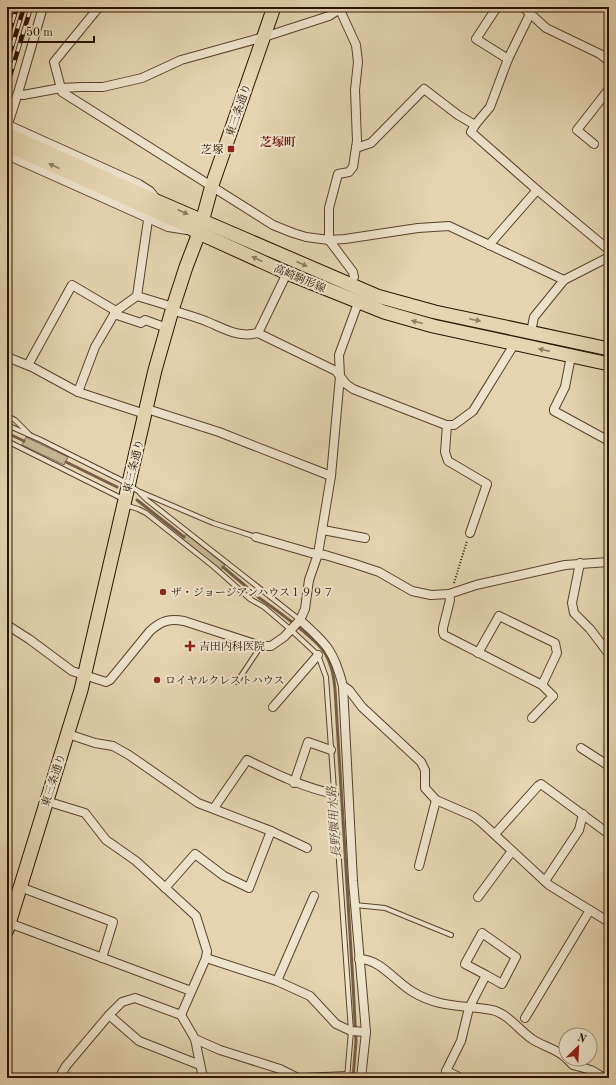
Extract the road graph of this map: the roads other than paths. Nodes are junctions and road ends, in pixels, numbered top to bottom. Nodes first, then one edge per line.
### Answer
1 (43, 7) edge
2 (99, 7) edge
3 (274, 7) edge
4 (497, 7) edge
5 (523, 7) edge
6 (341, 8) edge
7 (530, 14) junction
8 (264, 37) junction
9 (508, 60) junction
10 (609, 61) edge
11 (61, 88) junction
12 (609, 89) edge
13 (18, 93) junction
14 (7, 125) edge
15 (475, 125) junction
16 (7, 134) edge
17 (594, 144) dead end
18 (7, 145) edge
19 (356, 148) junction
20 (7, 155) edge
21 (212, 185) junction
22 (537, 190) junction
23 (152, 209) junction
24 (201, 226) junction
25 (329, 240) junction
26 (489, 245) junction
27 (609, 250) edge
28 (609, 257) edge
29 (287, 273) junction
30 (564, 280) junction
31 (350, 285) junction
32 (137, 296) junction
33 (358, 302) junction
34 (173, 309) junction
35 (115, 313) junction
36 (167, 328) junction
37 (258, 332) junction
38 (531, 332) junction
39 (515, 343) junction
40 (609, 349) edge
41 (571, 356) junction
42 (7, 357) edge
43 (609, 364) edge
44 (28, 365) junction
45 (340, 376) junction
46 (78, 392) junction
47 (146, 411) junction
48 (7, 416) edge
49 (7, 425) edge
50 (447, 426) junction
51 (33, 436) junction
52 (7, 441) edge
53 (609, 441) edge
54 (331, 476) junction
55 (134, 488) junction
56 (124, 502) junction
57 (323, 530) junction
58 (470, 533) road end
59 (256, 537) joint
60 (365, 538) dead end
61 (318, 554) junction
62 (609, 562) edge
63 (580, 564) junction
64 (452, 594) junction
65 (7, 625) edge
66 (295, 626) junction
67 (261, 646) junction
68 (478, 653) junction
69 (609, 654) edge
70 (318, 655) junction
71 (85, 676) junction
72 (236, 682) dead end
73 (542, 685) junction
74 (343, 686) junction
75 (273, 707) dead end
76 (532, 718) dead end
77 (68, 734) junction
78 (581, 748) dead end
79 (331, 750) junction
80 (609, 766) edge
81 (294, 783) junction
82 (334, 794) junction
83 (46, 800) junction
84 (436, 800) junction
85 (214, 808) junction
86 (583, 814) junction
87 (270, 831) junction
88 (496, 834) junction
89 (609, 834) edge
90 (307, 848) dead end
91 (512, 851) junction
92 (419, 866) dead end
93 (545, 881) junction
94 (20, 887) junction
95 (165, 888) junction
96 (314, 896) dead end
97 (478, 897) dead end
98 (355, 905) junction
99 (590, 910) junction
100 (609, 922) edge
101 (8, 927) edge
102 (451, 935) dead end
103 (102, 958) junction
104 (206, 958) junction
105 (359, 959) junction
106 (486, 975) junction
107 (277, 981) junction
108 (191, 991) junction
109 (469, 1008) junction
110 (109, 1014) junction
111 (181, 1014) junction
112 (524, 1018) dead end
113 (351, 1031) junction
114 (363, 1031) junction
115 (196, 1039) junction
116 (558, 1054) edge
117 (200, 1065) junction
118 (581, 1067) edge
119 (609, 1072) edge
120 (457, 1076) dead end
121 (347, 1077) edge
122 (59, 1078) edge
123 (203, 1078) edge
124 (298, 1078) edge
125 (301, 1078) edge
126 (362, 1078) edge
127 (605, 1078) edge

1 - 13 street
2 - 11 street
3 - 8 main road, 東三条通り
4 - 9 street
5 - 7 street
6 - 8 street
6 - 19 street
7 - 9 street
7 - 10 street
8 - 11 street
8 - 21 main road, 東三条通り
9 - 15 street
11 - 13 street
11 - 21 street
12 - 17 street
13 - 14 street
14 - 23 street
15 - 19 street
15 - 22 street
16 - 23 main road, 高崎駒形線
23 -> 18 main road, 高崎駒形線
19 - 25 street
20 - 23 street
21 - 24 main road, 東三条通り
21 - 25 street
22 - 26 street
22 - 27 street
23 - 24 main road, 高崎駒形線
23 - 32 street
29 -> 24 main road, 高崎駒形線
24 -> 31 main road, 高崎駒形線
24 - 34 main road, 東三条通り
25 - 26 street
25 - 31 street
26 - 30 street
28 - 30 street
29 - 33 main road, 高崎駒形線
29 - 37 street
30 - 38 street
31 -> 38 main road, 高崎駒形線
32 - 34 street
32 - 35 street
39 -> 33 main road, 高崎駒形線
33 - 45 street
34 - 36 main road, 東三条通り
34 - 37 street
35 - 36 street
35 - 44 street
35 - 46 street
36 - 47 main road, 東三条通り
37 - 45 street
38 - 40 main road, 高崎駒形線
41 -> 39 main road, 高崎駒形線
39 - 50 street
41 - 43 main road, 高崎駒形線
41 - 53 street
42 - 44 street
44 - 46 street
45 - 50 street
45 - 54 street
46 - 47 street
47 - 54 street
47 - 55 main road, 東三条通り
48 - 51 lane
49 - 51 lane
50 - 58 street
51 - 55 lane
52 - 56 lane
54 - 57 street
55 - 56 main road, 東三条通り
55 - 59 lane
55 - 66 lane
56 - 66 lane
56 - 71 main road, 東三条通り
57 - 60 street
57 - 61 street
59 - 61 street
61 - 64 street
61 - 66 street
62 - 63 street
63 - 64 street
63 - 69 street
64 - 68 street
65 - 71 street
66 - 67 street
66 - 70 lane
66 - 74 street
67 - 71 street
67 - 72 lane
68 - 73 street
68 - 73 street
70 - 75 street
70 - 79 lane
71 - 77 main road, 東三条通り
73 - 76 street
74 - 84 street
74 - 98 street
77 - 83 main road, 東三条通り
77 - 85 street
78 - 80 street
79 - 81 street
79 - 82 lane
81 - 82 street
81 - 85 street
82 - 113 lane
83 - 94 main road, 東三条通り
83 - 95 street
84 - 88 street
84 - 92 street
85 - 87 street
86 - 88 street
86 - 89 street
86 - 93 street
87 - 90 street
87 - 95 street
88 - 91 street
91 - 93 street
91 - 97 street
93 - 99 street
94 - 101 main road, 東三条通り
94 - 103 street
95 - 104 street
96 - 107 street
98 - 102 lane
98 - 105 street
99 - 100 street
99 - 112 street
101 - 103 street
103 - 108 street
104 - 107 street
104 - 108 street
105 - 109 street
105 - 114 street
106 - 106 street
106 - 109 street
107 - 113 street
108 - 111 street
109 - 116 street
109 - 120 street
110 - 111 street
110 - 117 street
110 - 122 street
111 - 115 street
113 - 114 street
113 - 121 lane
114 - 126 street
115 - 117 street
115 - 124 street
117 - 123 street
118 - 127 street
119 - 127 street
121 - 125 street

